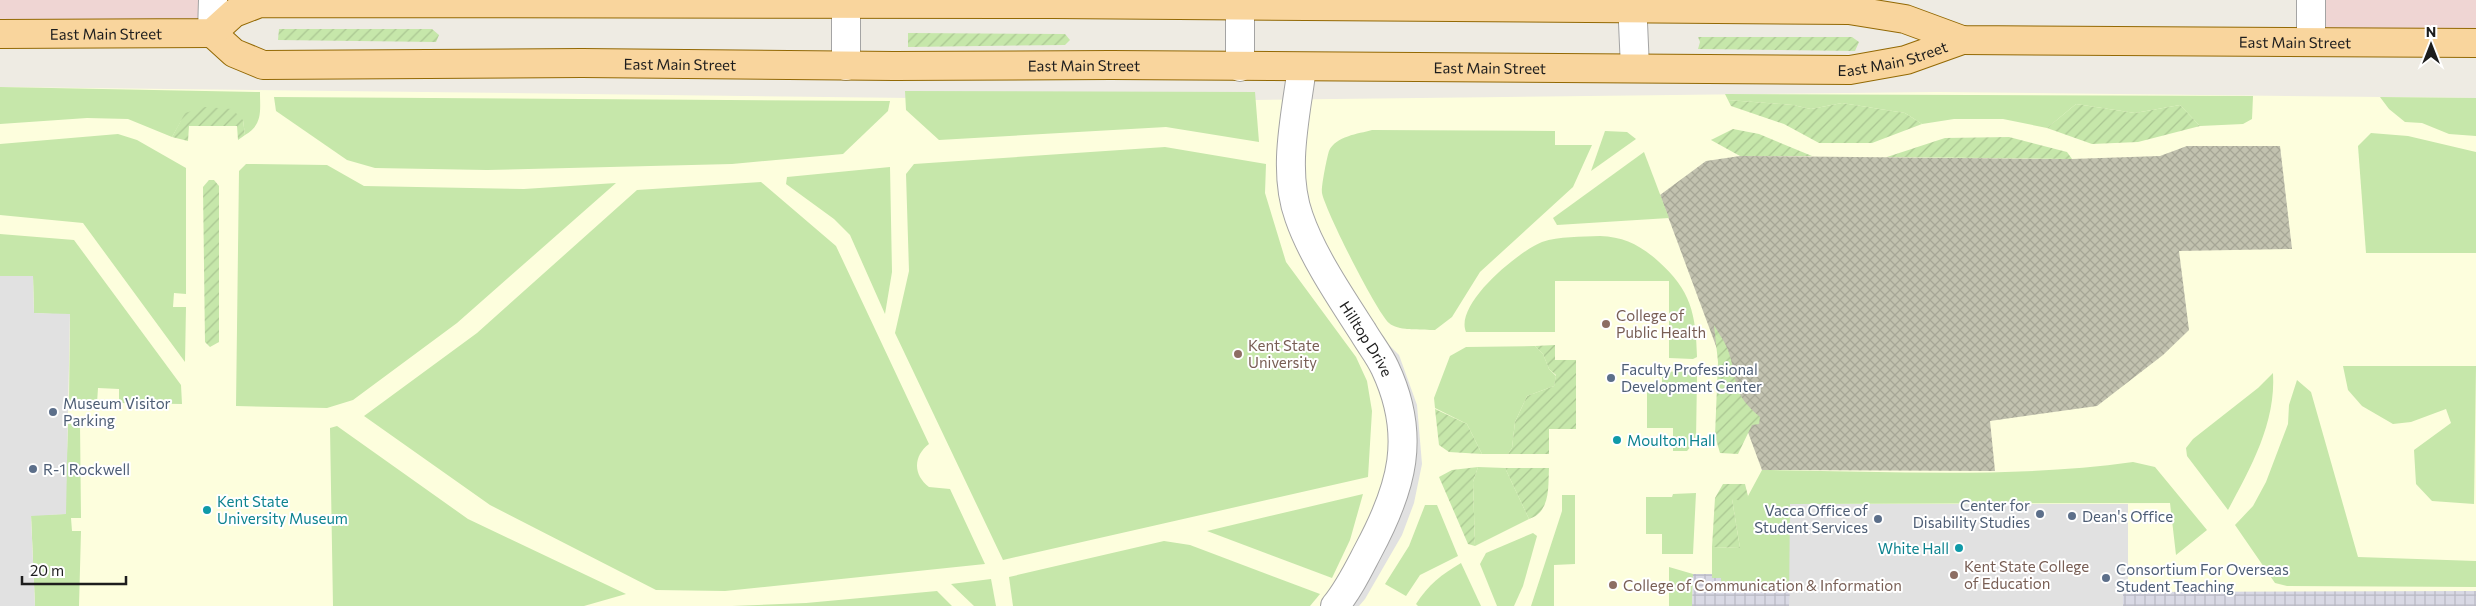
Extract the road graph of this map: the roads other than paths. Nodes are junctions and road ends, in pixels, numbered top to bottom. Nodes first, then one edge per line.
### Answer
1 (213, 0) edge
2 (2311, 0) edge
3 (846, 2) edge
4 (1240, 3) edge
5 (1632, 4) edge
6 (212, 33) junction
7 (0, 34) edge
8 (1962, 40) junction
9 (2311, 42) junction
10 (2476, 43) edge
11 (846, 66) junction
12 (1240, 67) junction
13 (1302, 67) junction
14 (1635, 68) junction
15 (1335, 606) edge

1 - 6 street
2 - 9 street
3 - 4 main road, East Main Street
3 - 6 main road, East Main Street
3 - 11 street
4 - 5 main road, East Main Street
4 - 12 street
5 - 8 main road, East Main Street
5 - 14 street
6 - 7 main road, East Main Street
6 - 11 main road, East Main Street
8 - 9 main road, East Main Street
8 - 14 main road, East Main Street
9 - 10 main road, East Main Street
11 - 12 main road, East Main Street
12 - 13 main road, East Main Street
13 - 14 main road, East Main Street
13 - 15 street, Hilltop Drive

